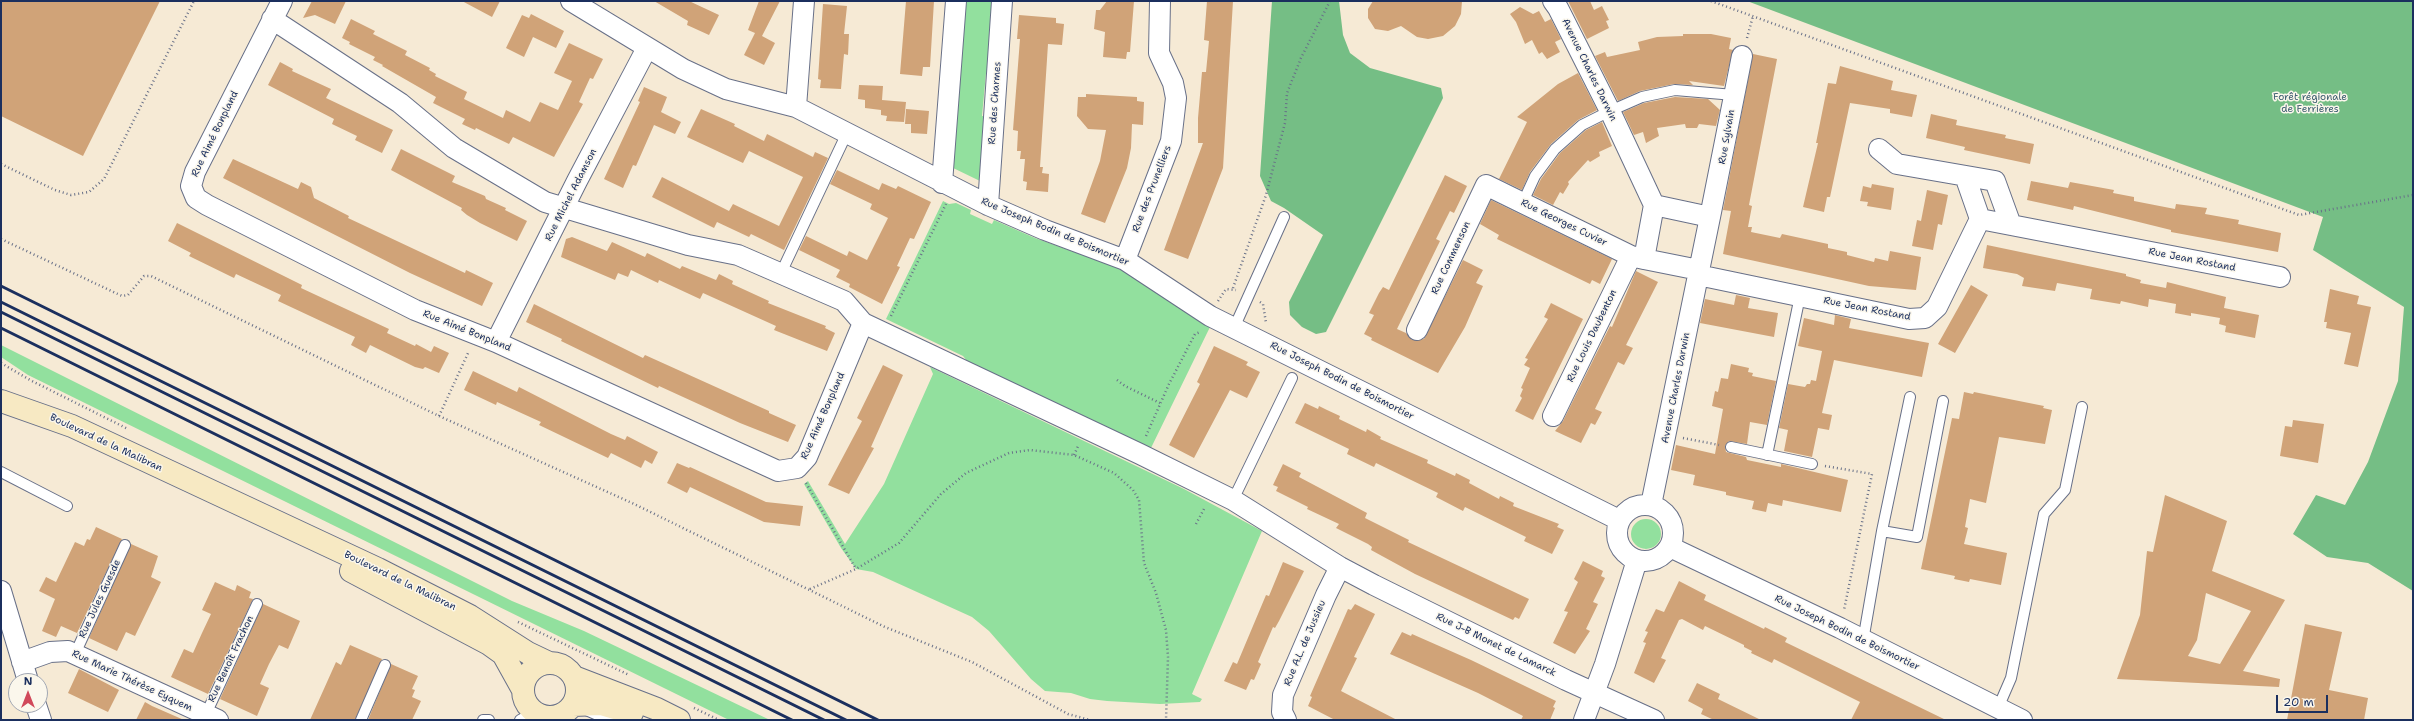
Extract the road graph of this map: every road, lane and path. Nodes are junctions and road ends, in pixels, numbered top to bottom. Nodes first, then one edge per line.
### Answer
1 (194, 1) edge
2 (282, 1) edge
3 (571, 1) edge
4 (804, 1) edge
5 (956, 1) edge
6 (1002, 1) edge
7 (1160, 1) edge
8 (1330, 1) edge
9 (1553, 1) edge
10 (1711, 1) edge
11 (1753, 16) junction
12 (272, 19) junction
13 (647, 48) junction
14 (1742, 56) joint
15 (1734, 95) junction
16 (796, 107) junction
17 (1610, 111) junction
18 (847, 133) junction
19 (1879, 149) dead end
20 (1, 164) edge
21 (1965, 176) junction
22 (1486, 185) joint
23 (945, 191) junction
24 (2413, 195) edge
25 (1523, 202) junction
26 (988, 205) junction
27 (1654, 205) junction
28 (564, 208) junction
29 (1284, 217) dead end
30 (1710, 217) junction
31 (1980, 219) junction
32 (2010, 225) junction
33 (1, 239) edge
34 (1637, 257) junction
35 (1125, 260) junction
36 (781, 273) junction
37 (1699, 273) junction
38 (2280, 277) dead end
39 (1233, 288) dead end
40 (1800, 296) junction
41 (863, 323) junction
42 (1197, 328) dead end
43 (1234, 328) junction
44 (1417, 330) dead end
45 (474, 335) junction
46 (893, 338) junction
47 (496, 342) junction
48 (1292, 378) dead end
49 (1117, 380) dead end
50 (1910, 397) dead end
51 (1943, 401) dead end
52 (4, 403) edge
53 (1160, 403) junction
54 (2082, 407) dead end
55 (438, 416) junction
56 (1553, 416) dead end
57 (1666, 435) junction
58 (1144, 440) dead end
59 (1731, 447) joint
60 (1767, 455) junction
61 (1812, 464) joint
62 (797, 468) junction
63 (1, 472) edge
64 (1233, 500) junction
65 (1651, 505) junction
66 (67, 506) dead end
67 (245, 509) junction
68 (1619, 520) junction
69 (1882, 531) junction
70 (125, 545) dead end
71 (1670, 547) junction
72 (1637, 560) junction
73 (1340, 567) junction
74 (856, 569) junction
75 (810, 590) junction
76 (1, 591) edge
77 (257, 604) dead end
78 (1840, 628) junction
79 (1863, 641) junction
80 (75, 654) junction
81 (22, 662) junction
82 (549, 663) junction
83 (385, 665) dead end
84 (25, 673) edge
85 (574, 677) junction
86 (523, 690) junction
87 (1595, 692) junction
88 (573, 705) junction
89 (1998, 708) junction
90 (527, 716) edge
91 (212, 717) edge
92 (361, 720) edge
93 (483, 720) edge
94 (489, 720) edge
95 (609, 720) edge
96 (650, 720) edge
97 (679, 720) edge
98 (1090, 720) edge
99 (1166, 720) edge
100 (1286, 720) edge
101 (1584, 720) edge
102 (1654, 720) edge
103 (2022, 720) edge

1 - 20 path
2 - 12 street, Rue Aimé Bonpland
3 - 13 street, Rue Joseph Bodin de Boismortier
4 - 16 street
5 - 23 street
6 - 26 street, Rue des Charmes
7 - 35 street, Rue des Prunelliers
8 - 39 path
9 - 17 street, Avenue Charles Darwin
10 - 11 path
11 - 14 path
11 - 24 path
12 - 28 street
12 - 45 street, Rue Aimé Bonpland
13 - 16 street, Rue Joseph Bodin de Boismortier
13 - 28 street, Rue Michel Adamson
14 - 15 street, Rue Sylvain
15 - 17 lane
15 - 30 street, Rue Sylvain
16 - 18 street, Rue Joseph Bodin de Boismortier
17 - 25 lane
17 - 27 street, Avenue Charles Darwin
18 - 23 street, Rue Joseph Bodin de Boismortier
18 - 36 lane
19 - 21 street
21 - 31 street
21 - 32 street
22 - 25 street, Rue Georges Cuvier
22 - 44 street, Rue Commenson
23 - 26 street, Rue Joseph Bodin de Boismortier
23 - 46 path
25 - 34 street, Rue Georges Cuvier
26 - 35 street, Rue Joseph Bodin de Boismortier
27 - 30 street
27 - 34 street
28 - 36 street
28 - 47 street, Rue Michel Adamson
29 - 43 lane
30 - 37 street, Avenue Charles Darwin
31 - 32 street, Rue Jean Rostand
31 - 40 street, Rue Jean Rostand
32 - 38 street, Rue Jean Rostand
33 - 55 path
34 - 37 street
34 - 56 street, Rue Louis Daubenton
35 - 43 street, Rue Joseph Bodin de Boismortier
36 - 41 street
37 - 40 street, Rue Jean Rostand
37 - 57 street, Avenue Charles Darwin
40 - 60 lane
41 - 46 street, Rue J-B Monet de Lamarck
41 - 62 street, Rue Aimé Bonpland
42 - 53 path
43 - 68 street, Rue Joseph Bodin de Boismortier
45 - 47 street, Rue Aimé Bonpland
45 - 55 path
46 - 64 street, Rue J-B Monet de Lamarck
47 - 62 street, Rue Aimé Bonpland
48 - 64 lane
49 - 53 path
50 - 69 lane
51 - 69 lane
52 - 67 main road, Boulevard de la Malibran
53 - 58 path
54 - 89 lane
55 - 75 path
57 - 59 path
57 - 65 street, Avenue Charles Darwin
59 - 60 lane
60 - 61 lane
61 - 78 path
62 - 74 path
63 - 66 lane
64 - 73 street, Rue J-B Monet de Lamarck
65 - 68 street
65 - 71 street
67 - 82 main road, Boulevard de la Malibran
67 - 86 main road, Boulevard de la Malibran
68 - 72 street
69 - 79 lane
70 - 80 lane, Rue Jules Guesde
71 - 72 street
71 - 78 street, Rue Joseph Bodin de Boismortier
72 - 87 street
73 - 87 street, Rue J-B Monet de Lamarck
73 - 100 street, Rue A.L. de Jussieu
74 - 75 path
74 - 99 path
75 - 98 path
76 - 81 street
77 - 91 lane, Rue Benoît Frachon
78 - 79 street, Rue Joseph Bodin de Boismortier
79 - 89 street, Rue Joseph Bodin de Boismortier
80 - 81 street, Rue Marie Thérèse Eyquem
80 - 91 street, Rue Marie Thérèse Eyquem
81 - 84 street
82 - 85 main road
82 - 86 main road
83 - 92 lane
85 - 88 main road
85 - 97 main road
86 - 90 main road
87 - 101 street
87 - 102 street, Rue J-B Monet de Lamarck
88 - 90 main road
88 - 95 lane
88 - 96 main road
89 - 103 street, Rue Joseph Bodin de Boismortier
93 - 94 lane

